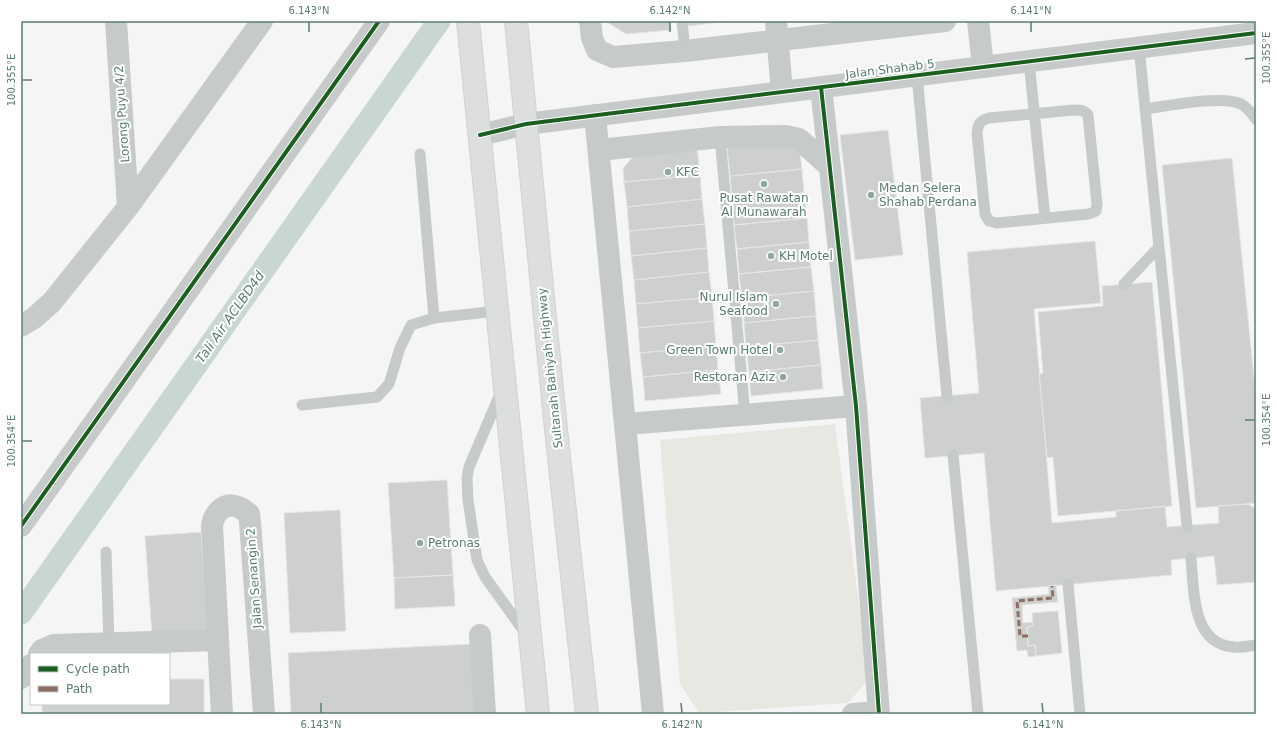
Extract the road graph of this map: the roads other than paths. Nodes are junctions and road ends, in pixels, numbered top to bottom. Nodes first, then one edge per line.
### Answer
1 (116, 21) edge
2 (262, 21) edge
3 (379, 21) edge
4 (468, 21) edge
5 (516, 21) edge
6 (590, 21) edge
7 (682, 21) edge
8 (945, 21) edge
9 (978, 21) edge
10 (777, 30) edge
11 (1256, 33) edge
12 (1138, 47) junction
13 (685, 51) junction
14 (1029, 61) junction
15 (983, 67) junction
16 (917, 75) junction
17 (821, 87) junction
18 (782, 92) junction
19 (1145, 109) junction
20 (1034, 114) junction
21 (595, 115) junction
22 (1256, 120) edge
23 (526, 124) junction
24 (480, 135) junction
25 (720, 137) junction
26 (599, 150) junction
27 (420, 154) dead end
28 (830, 167) junction
29 (128, 207) junction
30 (1045, 218) junction
31 (1159, 247) junction
32 (1124, 284) dead end
33 (497, 311) junction
34 (434, 318) junction
35 (21, 326) edge
36 (505, 383) junction
37 (947, 396) dead end
38 (302, 405) dead end
39 (856, 406) junction
40 (745, 415) junction
41 (625, 424) junction
42 (953, 455) dead end
43 (21, 526) edge
44 (1187, 526) dead end
45 (106, 552) dead end
46 (1191, 558) dead end
47 (1068, 584) dead end
48 (480, 635) dead end
49 (218, 640) junction
50 (531, 641) junction
51 (109, 643) junction
52 (1256, 646) edge
53 (40, 653) edge
54 (30, 666) edge
55 (21, 678) edge
56 (879, 713) edge
57 (222, 714) edge
58 (264, 714) edge
59 (485, 714) edge
60 (538, 714) edge
61 (587, 714) edge
62 (653, 714) edge
63 (853, 714) edge
64 (978, 714) edge
65 (1080, 714) edge

1 - 29 street, Lorong Puyu 4/2
2 - 29 street
3 - 43 street
4 - 24 main road
5 - 23 main road, Sultanah Bahiyah Highway
6 - 13 street
7 - 13 lane
8 - 10 street
9 - 15 street
10 - 13 street
10 - 18 street
11 - 12 street, Jalan Shahab 5
12 - 14 street, Jalan Shahab 5
12 - 19 lane
14 - 15 street, Jalan Shahab 5
14 - 20 lane
15 - 16 street, Jalan Shahab 5
16 - 17 street, Jalan Shahab 5
16 - 37 lane
17 - 18 street, Jalan Shahab 5
17 - 28 street
18 - 21 street, Jalan Shahab 5
19 - 22 lane
19 - 31 lane
20 - 30 lane
20 - 30 lane
20 - 30 lane
21 - 23 street, Jalan Shahab 5
21 - 26 street
23 - 24 street, Jalan Shahab 5
23 - 61 main road, Sultanah Bahiyah Highway
24 - 33 main road
25 - 26 street
25 - 28 street
25 - 40 lane
26 - 41 street
27 - 34 lane
28 - 39 street
29 - 35 street
31 - 32 lane
31 - 44 lane
33 - 34 lane
33 - 36 main road
34 - 38 lane
36 - 50 main road
36 - 50 lane
39 - 40 street
39 - 56 street
40 - 41 street
41 - 62 street
42 - 64 lane
45 - 51 lane
46 - 52 lane
47 - 65 lane
48 - 59 street
49 - 51 street
49 - 57 street, Jalan Senangin 2
49 - 58 street, Jalan Senangin 2
50 - 60 main road
51 - 53 street
54 - 55 street
56 - 63 street

